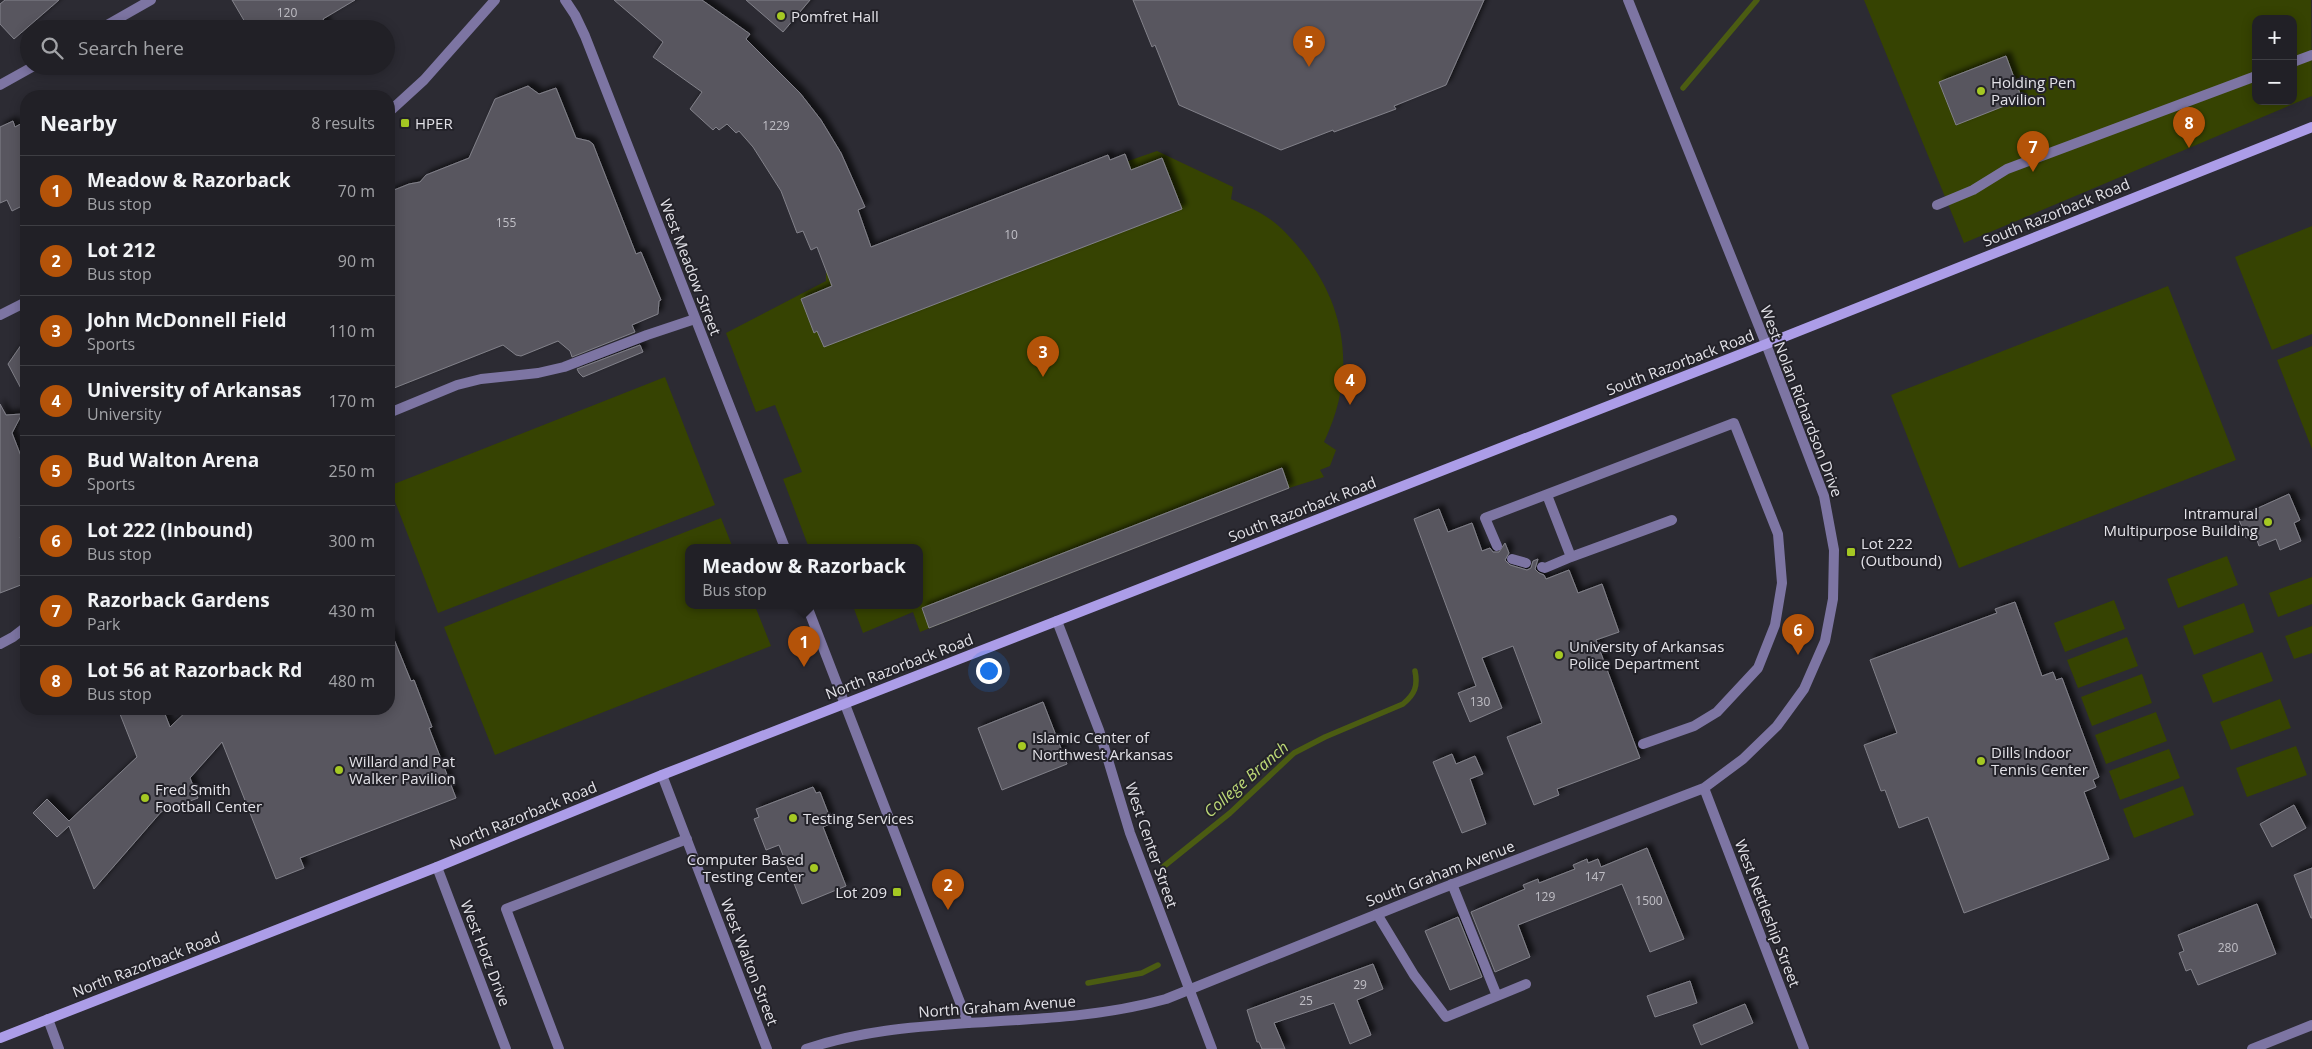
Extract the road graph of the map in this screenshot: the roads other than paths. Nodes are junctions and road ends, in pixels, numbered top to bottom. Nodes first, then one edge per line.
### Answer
1 (151, 0) edge
2 (495, 0) edge
3 (565, 0) edge
4 (1628, 0) edge
5 (116, 20) edge
6 (2312, 55) edge
7 (2297, 61) edge
8 (20, 74) edge
9 (2252, 77) edge
10 (0, 86) edge
11 (395, 107) edge
12 (2312, 127) edge
13 (1937, 205) dead end
14 (20, 305) edge
15 (0, 315) edge
16 (695, 319) junction
17 (1766, 344) junction
18 (395, 411) edge
19 (1547, 495) junction
20 (1672, 520) dead end
21 (783, 544) edge
22 (1497, 546) dead end
23 (1571, 557) junction
24 (1512, 559) dead end
25 (1526, 563) dead end
26 (1542, 568) dead end
27 (808, 609) edge
28 (1057, 621) junction
29 (20, 631) edge
30 (0, 644) edge
31 (845, 704) junction
32 (1643, 744) dead end
33 (662, 774) junction
34 (1704, 788) junction
35 (687, 839) junction
36 (438, 867) junction
37 (1452, 884) junction
38 (1377, 914) junction
39 (1526, 984) dead end
40 (1188, 989) junction
41 (1497, 996) junction
42 (48, 1019) junction
43 (968, 1023) junction
44 (2312, 1025) edge
45 (0, 1038) edge
46 (59, 1049) edge
47 (506, 1049) edge
48 (559, 1049) edge
49 (767, 1049) edge
50 (806, 1049) edge
51 (1212, 1049) edge
52 (1804, 1049) edge
53 (2252, 1049) edge

1 - 5 street
2 - 11 street
3 - 16 street, West Meadow Street
4 - 17 street, West Nolan Richardson Drive
6 - 7 street
8 - 10 street
9 - 13 street
12 - 17 main road, South Razorback Road
14 - 15 street
16 - 18 street
16 - 21 street, West Meadow Street
17 - 28 main road, South Razorback Road
17 - 34 street, West Nolan Richardson Drive
19 - 22 street
19 - 23 street
19 - 32 street
20 - 23 street
23 - 26 street
24 - 25 street
27 - 31 street
28 - 31 main road, North Razorback Road
28 - 40 street, West Center Street
29 - 30 street
31 - 33 main road, North Razorback Road
31 - 43 street
33 - 35 street, West Walton Street
33 - 36 main road, North Razorback Road
34 - 37 street, South Graham Avenue
34 - 52 street, West Nettleship Street
35 - 48 street
35 - 49 street, West Walton Street
36 - 42 main road, North Razorback Road
36 - 47 street, West Hotz Drive
37 - 38 street, South Graham Avenue
37 - 41 street
38 - 40 street, South Graham Avenue
38 - 41 street
39 - 41 street
40 - 43 street, North Graham Avenue
40 - 51 street, West Center Street
42 - 45 main road, North Razorback Road
42 - 46 street
43 - 50 street, North Graham Avenue
44 - 53 street

